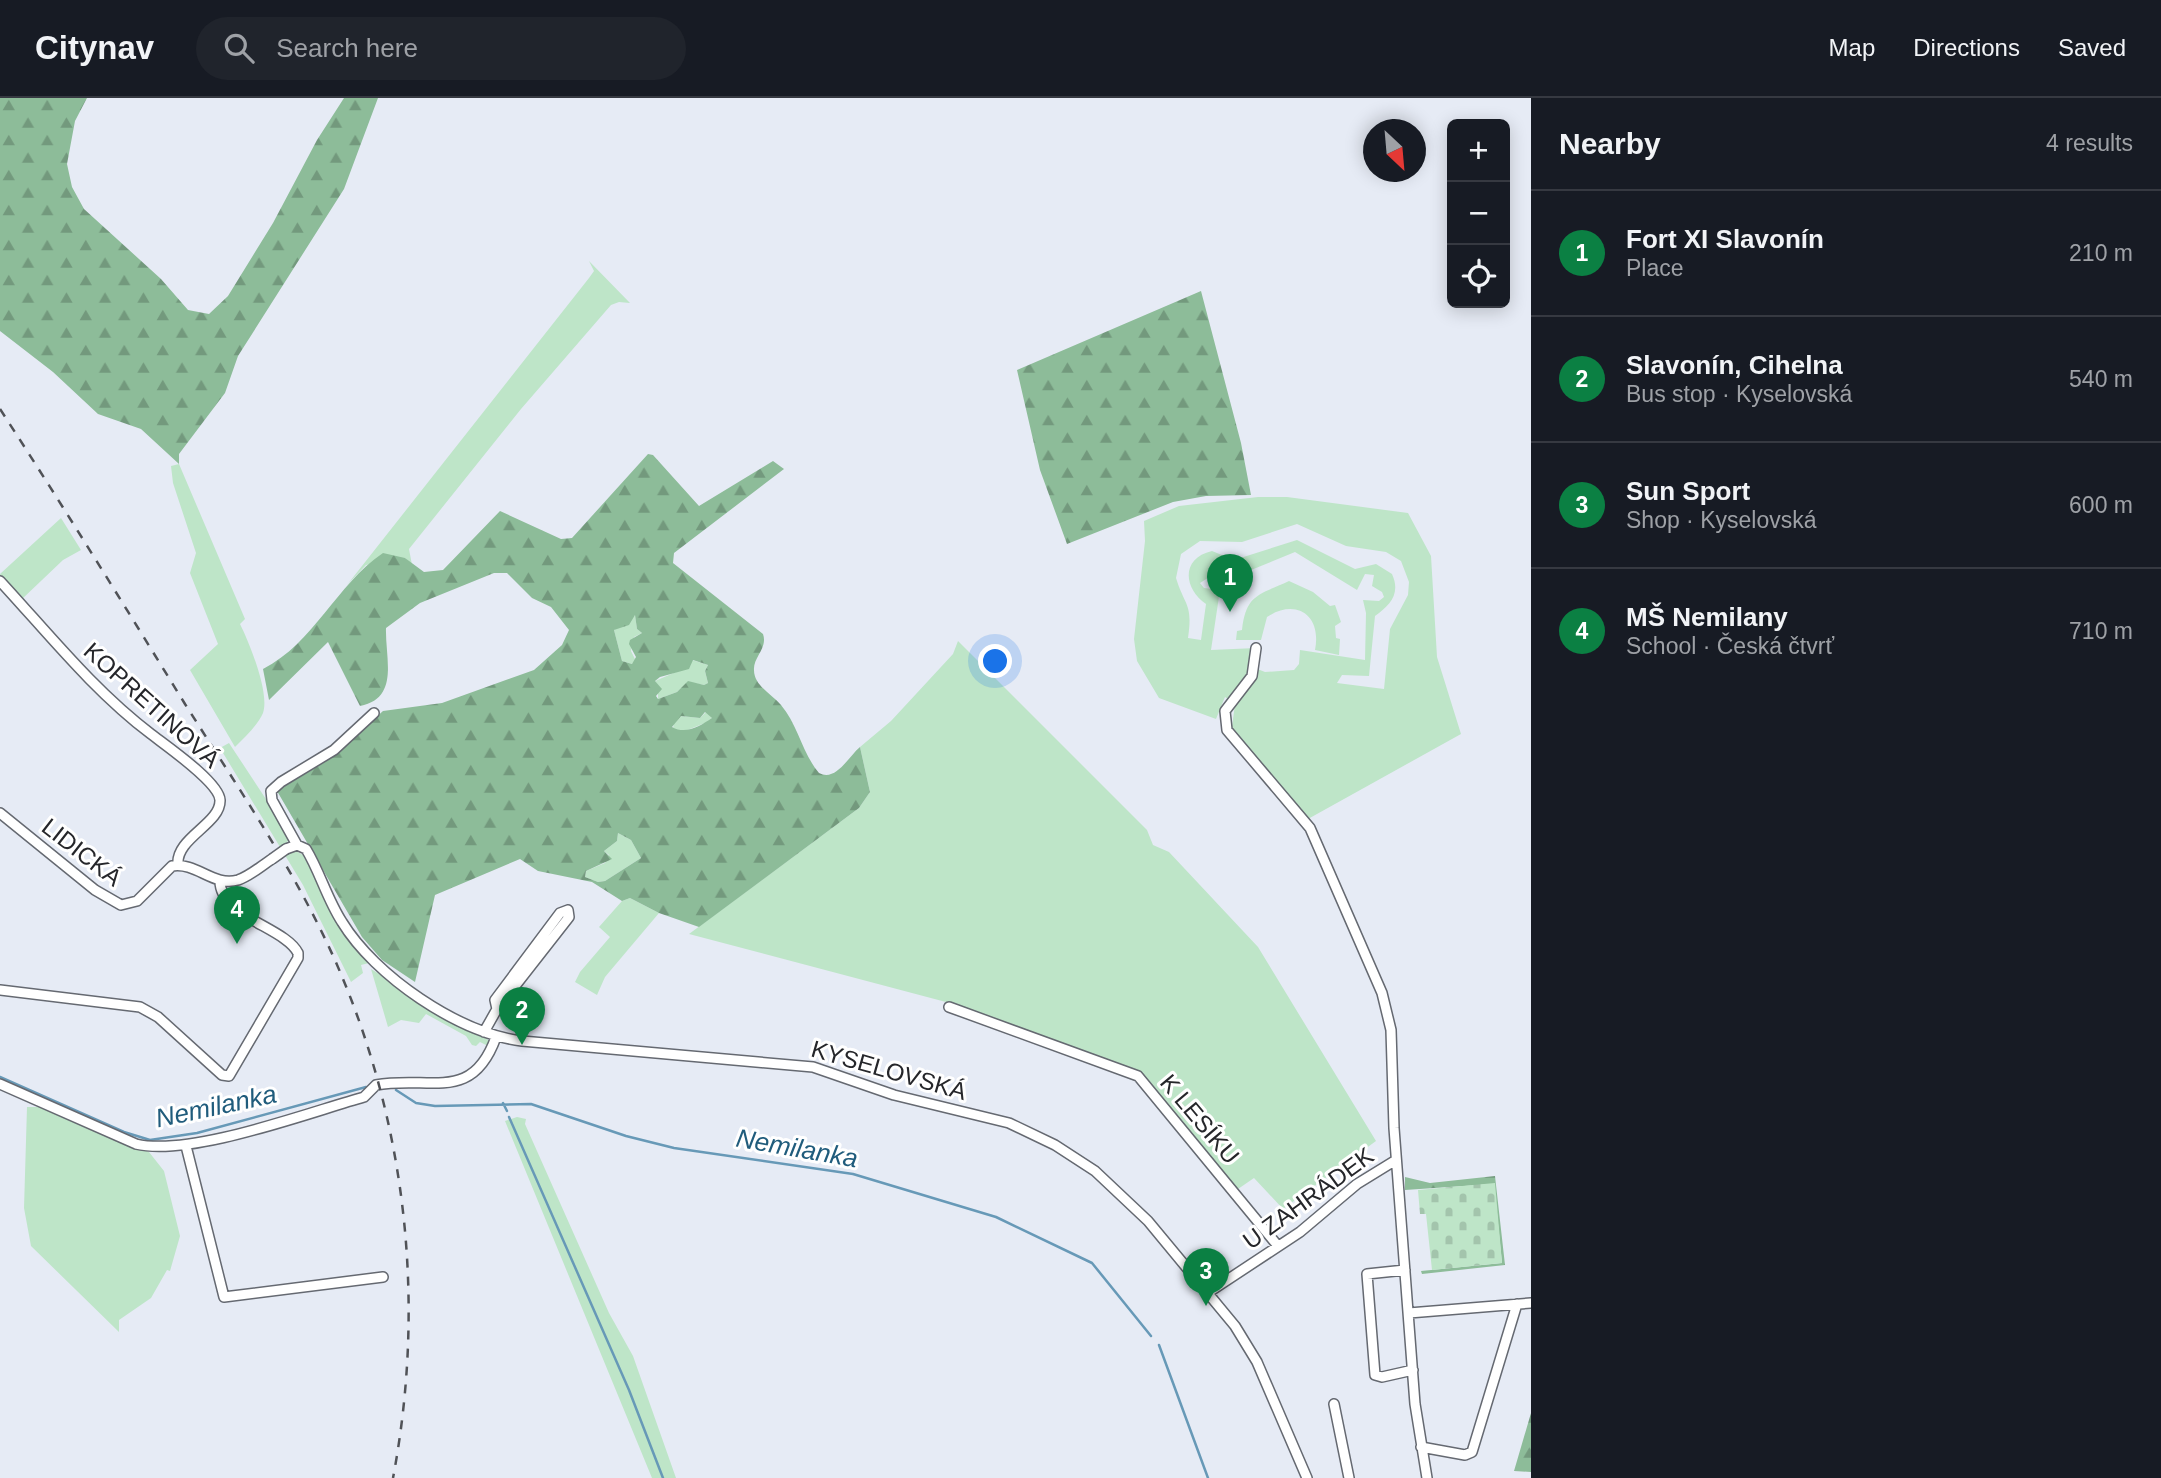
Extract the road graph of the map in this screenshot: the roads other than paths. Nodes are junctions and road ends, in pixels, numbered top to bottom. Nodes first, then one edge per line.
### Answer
1 (0, 581) edge
2 (1256, 648) dead end
3 (374, 713) dead end
4 (0, 813) edge
5 (296, 845) junction
6 (178, 865) junction
7 (219, 880) junction
8 (0, 989) edge
9 (949, 1007) dead end
10 (496, 1009) junction
11 (484, 1032) junction
12 (496, 1037) junction
13 (0, 1084) edge
14 (186, 1146) junction
15 (1396, 1160) junction
16 (1278, 1247) junction
17 (1405, 1270) junction
18 (383, 1278) dead end
19 (1209, 1292) junction
20 (1531, 1303) edge
21 (1517, 1304) junction
22 (1409, 1313) junction
23 (1413, 1370) junction
24 (1334, 1404) dead end
25 (1421, 1447) junction
26 (1307, 1478) edge
27 (1349, 1478) edge
28 (1427, 1478) edge

1 - 6 street, KOPRETINOVÁ
2 - 15 street
3 - 5 street, KYSELOVSKÁ
4 - 6 street, LIDICKÁ
5 - 7 street, bridge
5 - 11 street, KYSELOVSKÁ
6 - 7 street
7 - 8 street
9 - 16 street, K LESÍKU
10 - 10 street
10 - 11 street
11 - 12 street, KYSELOVSKÁ
12 - 14 street
12 - 19 street, KYSELOVSKÁ
13 - 14 street
14 - 18 street
15 - 16 street, U ZAHRÁDEK
15 - 17 street
16 - 19 street, U ZAHRÁDEK
17 - 22 street
17 - 23 street
19 - 26 street, KYSELOVSKÁ
20 - 21 street
21 - 22 street
21 - 25 street
22 - 23 street
23 - 25 street
24 - 27 street
25 - 28 street

